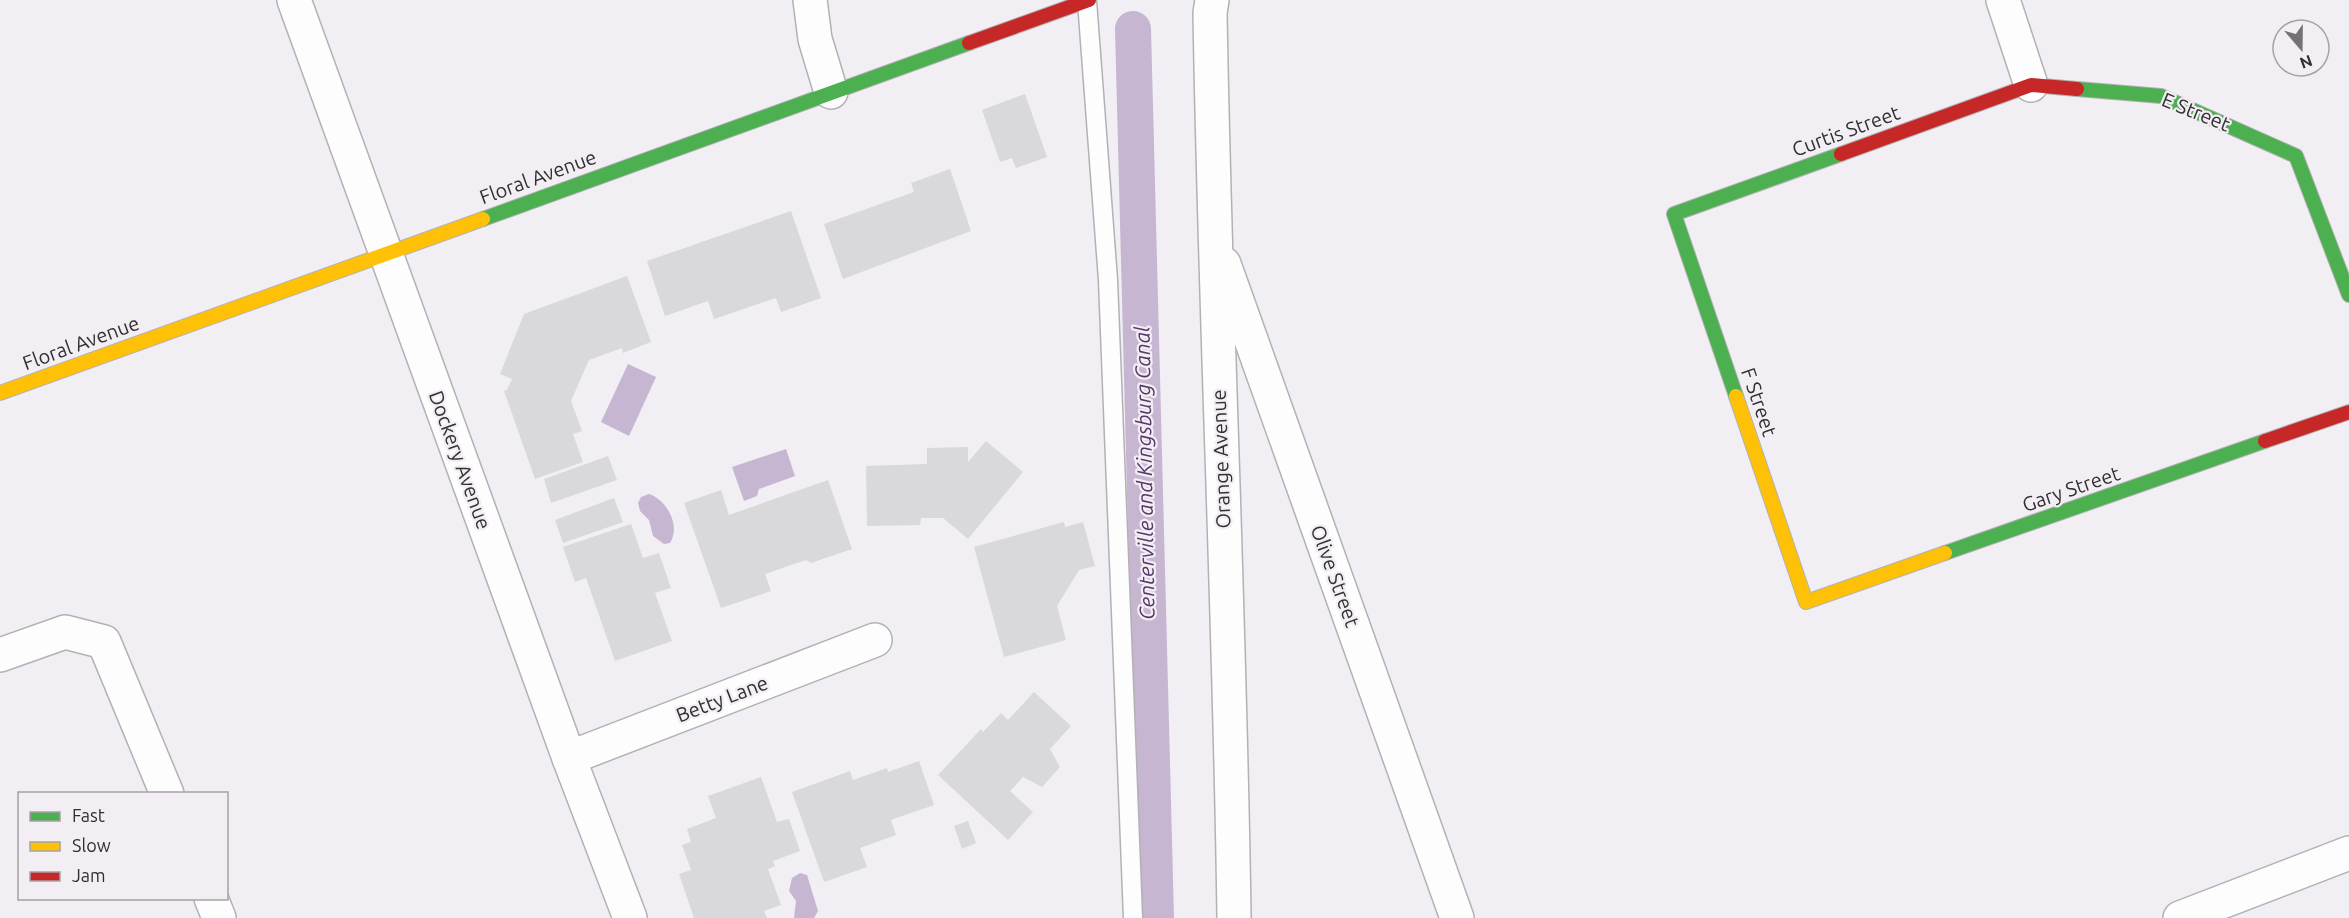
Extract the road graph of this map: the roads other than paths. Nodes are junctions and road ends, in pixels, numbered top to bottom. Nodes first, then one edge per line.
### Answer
1 (294, 0) edge
2 (810, 0) edge
3 (1088, 0) edge
4 (1212, 0) edge
5 (2003, 0) edge
6 (2031, 85) junction
7 (831, 92) junction
8 (1674, 214) joint
9 (1214, 234) junction
10 (385, 253) junction
11 (2349, 295) edge
12 (0, 393) edge
13 (2349, 412) edge
14 (1806, 602) joint
15 (875, 640) dead end
16 (0, 655) edge
17 (569, 758) junction
18 (166, 792) edge
19 (2349, 853) edge
20 (212, 900) edge
21 (219, 918) edge
22 (630, 918) edge
23 (1133, 918) edge
24 (1234, 918) edge
25 (1457, 918) edge
26 (2180, 918) edge

1 - 10 street, Dockery Avenue
2 - 7 street
3 - 7 street, Floral Avenue
3 - 23 lane
4 - 9 street, Orange Avenue
5 - 6 street
6 - 8 street, Curtis Street
6 - 11 street, E Street
7 - 10 street, Floral Avenue
8 - 14 street, F Street
9 - 24 street, Orange Avenue
9 - 25 street, Olive Street
10 - 12 street, Floral Avenue
10 - 17 street, Dockery Avenue
13 - 14 street, Gary Street
15 - 17 street, Betty Lane
16 - 18 street
17 - 22 street, Dockery Avenue
19 - 26 street
20 - 21 street

